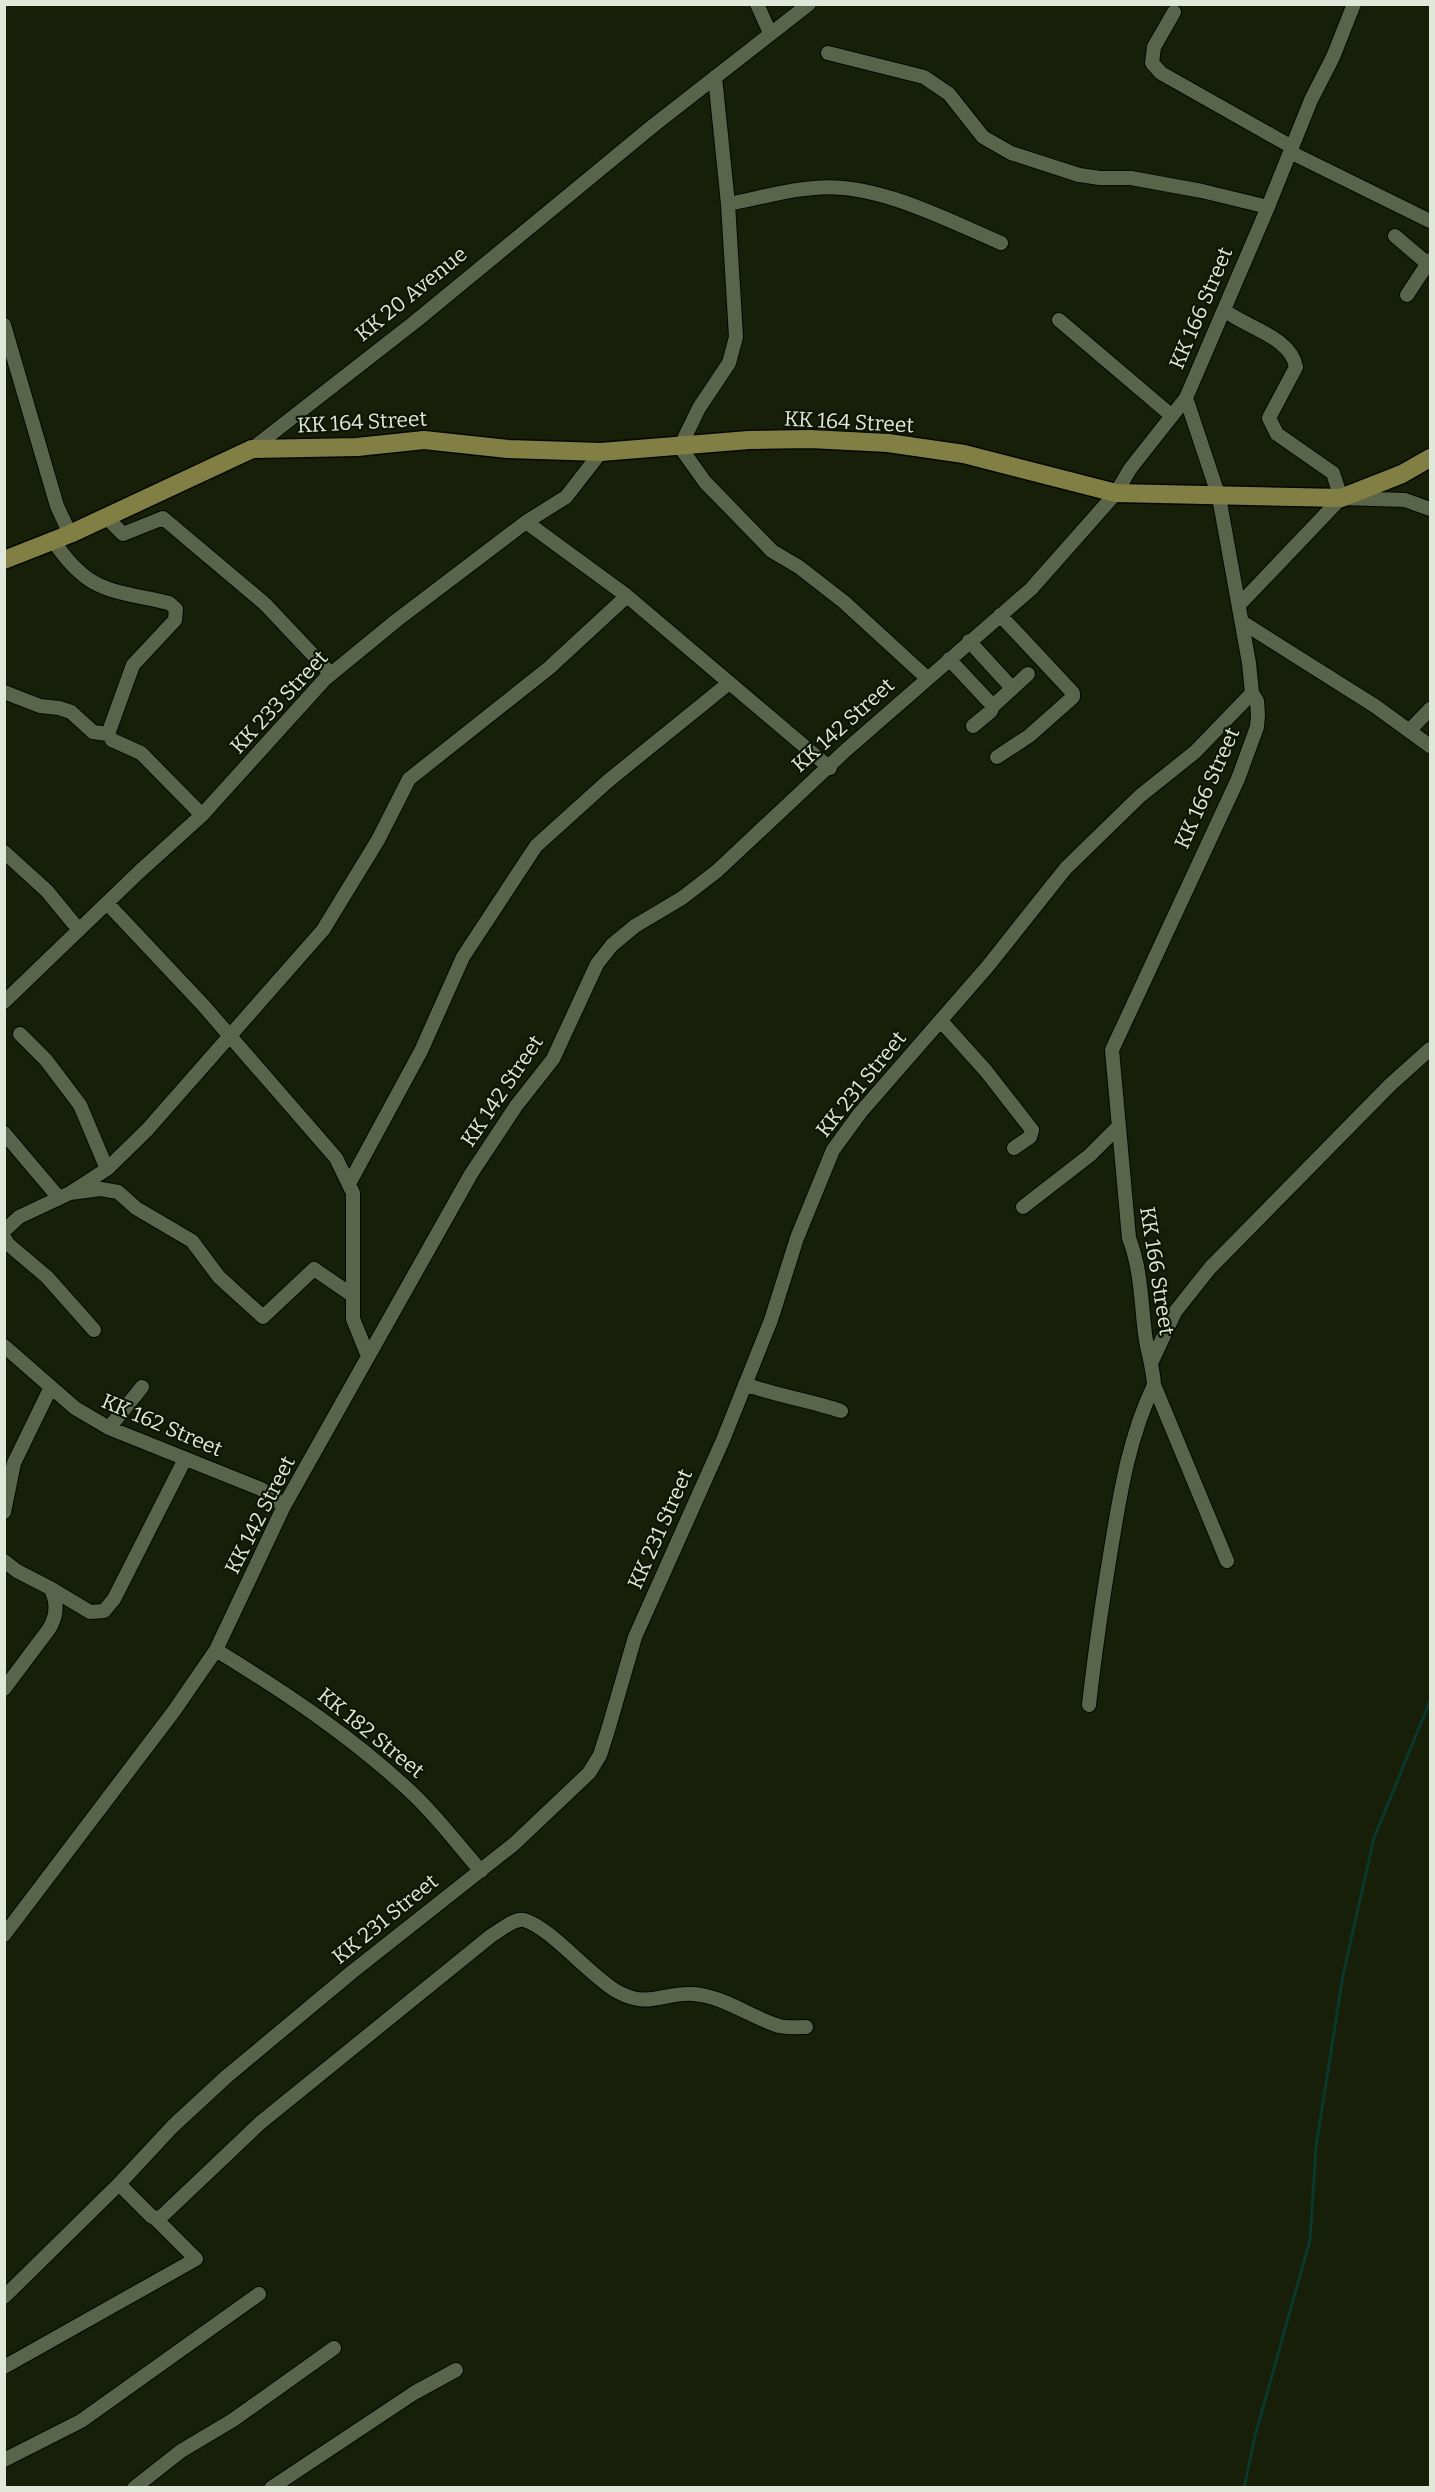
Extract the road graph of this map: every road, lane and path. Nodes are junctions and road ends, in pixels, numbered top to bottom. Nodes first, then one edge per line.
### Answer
1 (757, 4) edge
2 (809, 4) edge
3 (1354, 4) edge
4 (1174, 12) dead end
5 (770, 33) junction
6 (828, 53) dead end
7 (715, 77) junction
8 (1291, 149) junction
9 (728, 204) junction
10 (1268, 207) junction
11 (1431, 221) edge
12 (1395, 236) dead end
13 (1001, 243) dead end
14 (1429, 262) edge
15 (1407, 295) dead end
16 (1224, 310) junction
17 (1059, 320) dead end
18 (4, 325) edge
19 (1186, 398) junction
20 (1172, 416) junction
21 (680, 447) junction
22 (252, 448) junction
23 (601, 452) junction
24 (1431, 458) edge
25 (1116, 494) junction
26 (1219, 497) junction
27 (1341, 498) junction
28 (1431, 509) edge
29 (106, 517) junction
30 (526, 522) junction
31 (70, 534) junction
32 (52, 539) junction
33 (4, 560) edge
34 (627, 596) junction
35 (1239, 605) junction
36 (1000, 615) junction
37 (1242, 622) junction
38 (969, 641) junction
39 (950, 659) junction
40 (331, 674) junction
41 (1028, 674) dead end
42 (927, 678) junction
43 (729, 683) junction
44 (1012, 688) junction
45 (4, 692) edge
46 (1252, 693) junction
47 (993, 706) junction
48 (1431, 709) edge
49 (973, 726) dead end
50 (1409, 731) junction
51 (108, 734) junction
52 (1431, 746) edge
53 (997, 757) dead end
54 (830, 768) junction
55 (202, 815) junction
56 (4, 852) edge
57 (107, 903) junction
58 (78, 930) junction
59 (4, 1002) edge
60 (941, 1021) junction
61 (20, 1034) dead end
62 (231, 1037) junction
63 (1431, 1049) edge
64 (1118, 1127) junction
65 (4, 1133) edge
66 (1014, 1148) dead end
67 (107, 1169) junction
68 (350, 1182) junction
69 (64, 1196) junction
70 (1023, 1207) dead end
71 (4, 1231) edge
72 (4, 1237) edge
73 (352, 1295) junction
74 (94, 1330) dead end
75 (4, 1346) edge
76 (368, 1356) junction
77 (1152, 1361) junction
78 (745, 1384) junction
79 (1154, 1385) junction
80 (51, 1387) junction
81 (142, 1387) dead end
82 (842, 1411) dead end
83 (108, 1428) junction
84 (185, 1460) junction
85 (284, 1506) junction
86 (4, 1512) edge
87 (4, 1561) edge
88 (1227, 1561) dead end
89 (50, 1588) junction
90 (216, 1650) junction
91 (4, 1663) edge
92 (17, 1671) junction
93 (4, 1689) edge
94 (1089, 1706) dead end
95 (480, 1871) junction
96 (4, 1935) edge
97 (806, 2027) dead end
98 (119, 2184) junction
99 (156, 2219) junction
100 (259, 2294) dead end
101 (4, 2297) edge
102 (334, 2348) dead end
103 (4, 2367) edge
104 (456, 2370) dead end
105 (4, 2460) edge
106 (134, 2487) edge
107 (271, 2487) edge

1 - 5 street
2 - 5 street, KK 20 Avenue
3 - 8 street, KK 166 Street
4 - 8 street
5 - 7 street, KK 20 Avenue
6 - 10 street
7 - 9 street
7 - 22 street, KK 20 Avenue
8 - 10 street, KK 166 Street
8 - 11 street
9 - 13 street
9 - 21 street
10 - 16 street, KK 166 Street
12 - 14 street
14 - 15 street
16 - 19 street, KK 166 Street
16 - 27 street
17 - 20 street
18 - 31 street
19 - 20 street, KK 142 Street
19 - 26 street, KK 166 Street
20 - 25 street, KK 142 Street
21 - 23 main road, KK 164 Street
21 - 25 main road, KK 164 Street
21 - 42 street
22 - 23 main road, KK 164 Street
22 - 29 main road, KK 20 Avenue
23 - 30 street, KK 233 Street
24 - 27 main road, KK 164 Street
25 - 26 main road, KK 164 Street
25 - 36 street, KK 142 Street
26 - 27 main road, KK 164 Street
26 - 35 street, KK 166 Street
27 - 28 street
27 - 35 street
29 - 31 main road, KK 20 Avenue
29 - 40 street
30 - 34 street
30 - 40 street, KK 233 Street
31 - 32 main road, KK 20 Avenue
32 - 33 main road, KK 20 Avenue
32 - 51 street
34 - 43 street
34 - 62 street
35 - 37 street, KK 166 Street
36 - 38 street, KK 142 Street
36 - 53 street
37 - 46 street, KK 166 Street
37 - 50 street
38 - 39 street, KK 142 Street
38 - 44 street
39 - 42 street, KK 142 Street
39 - 47 street
40 - 55 street, KK 233 Street
41 - 44 street
42 - 54 street, KK 142 Street
43 - 54 street
43 - 68 street
44 - 47 street
45 - 51 street
46 - 60 street, KK 231 Street
46 - 64 street, KK 166 Street
47 - 49 street
48 - 50 street
50 - 52 street
51 - 55 street
54 - 76 street, KK 142 Street
55 - 57 street, KK 233 Street
56 - 58 street
57 - 58 street, KK 233 Street
57 - 62 street
58 - 59 street, KK 233 Street
60 - 66 street
60 - 78 street, KK 231 Street
61 - 67 street
62 - 67 street
62 - 68 street
63 - 77 street
64 - 70 street
64 - 77 street, KK 166 Street
65 - 69 street
67 - 69 street
68 - 73 street
69 - 71 street
69 - 73 street
72 - 74 street
73 - 76 street
75 - 80 street, KK 162 Street
76 - 85 street, KK 142 Street
77 - 79 street, KK 166 Street
78 - 82 street
78 - 95 street, KK 231 Street
79 - 88 street, KK 166 Street
79 - 94 street
80 - 83 street, KK 162 Street
80 - 86 street
81 - 83 street
83 - 84 street, KK 162 Street
84 - 85 street, KK 162 Street
84 - 89 street
85 - 90 street, KK 142 Street
87 - 89 street
89 - 92 street
90 - 95 street, KK 182 Street
90 - 96 street, KK 142 Street
91 - 92 street
92 - 93 street
95 - 98 street, KK 231 Street
97 - 99 street
98 - 99 street
98 - 101 street, KK 231 Street
99 - 103 street
100 - 105 street
102 - 106 street
104 - 107 street

